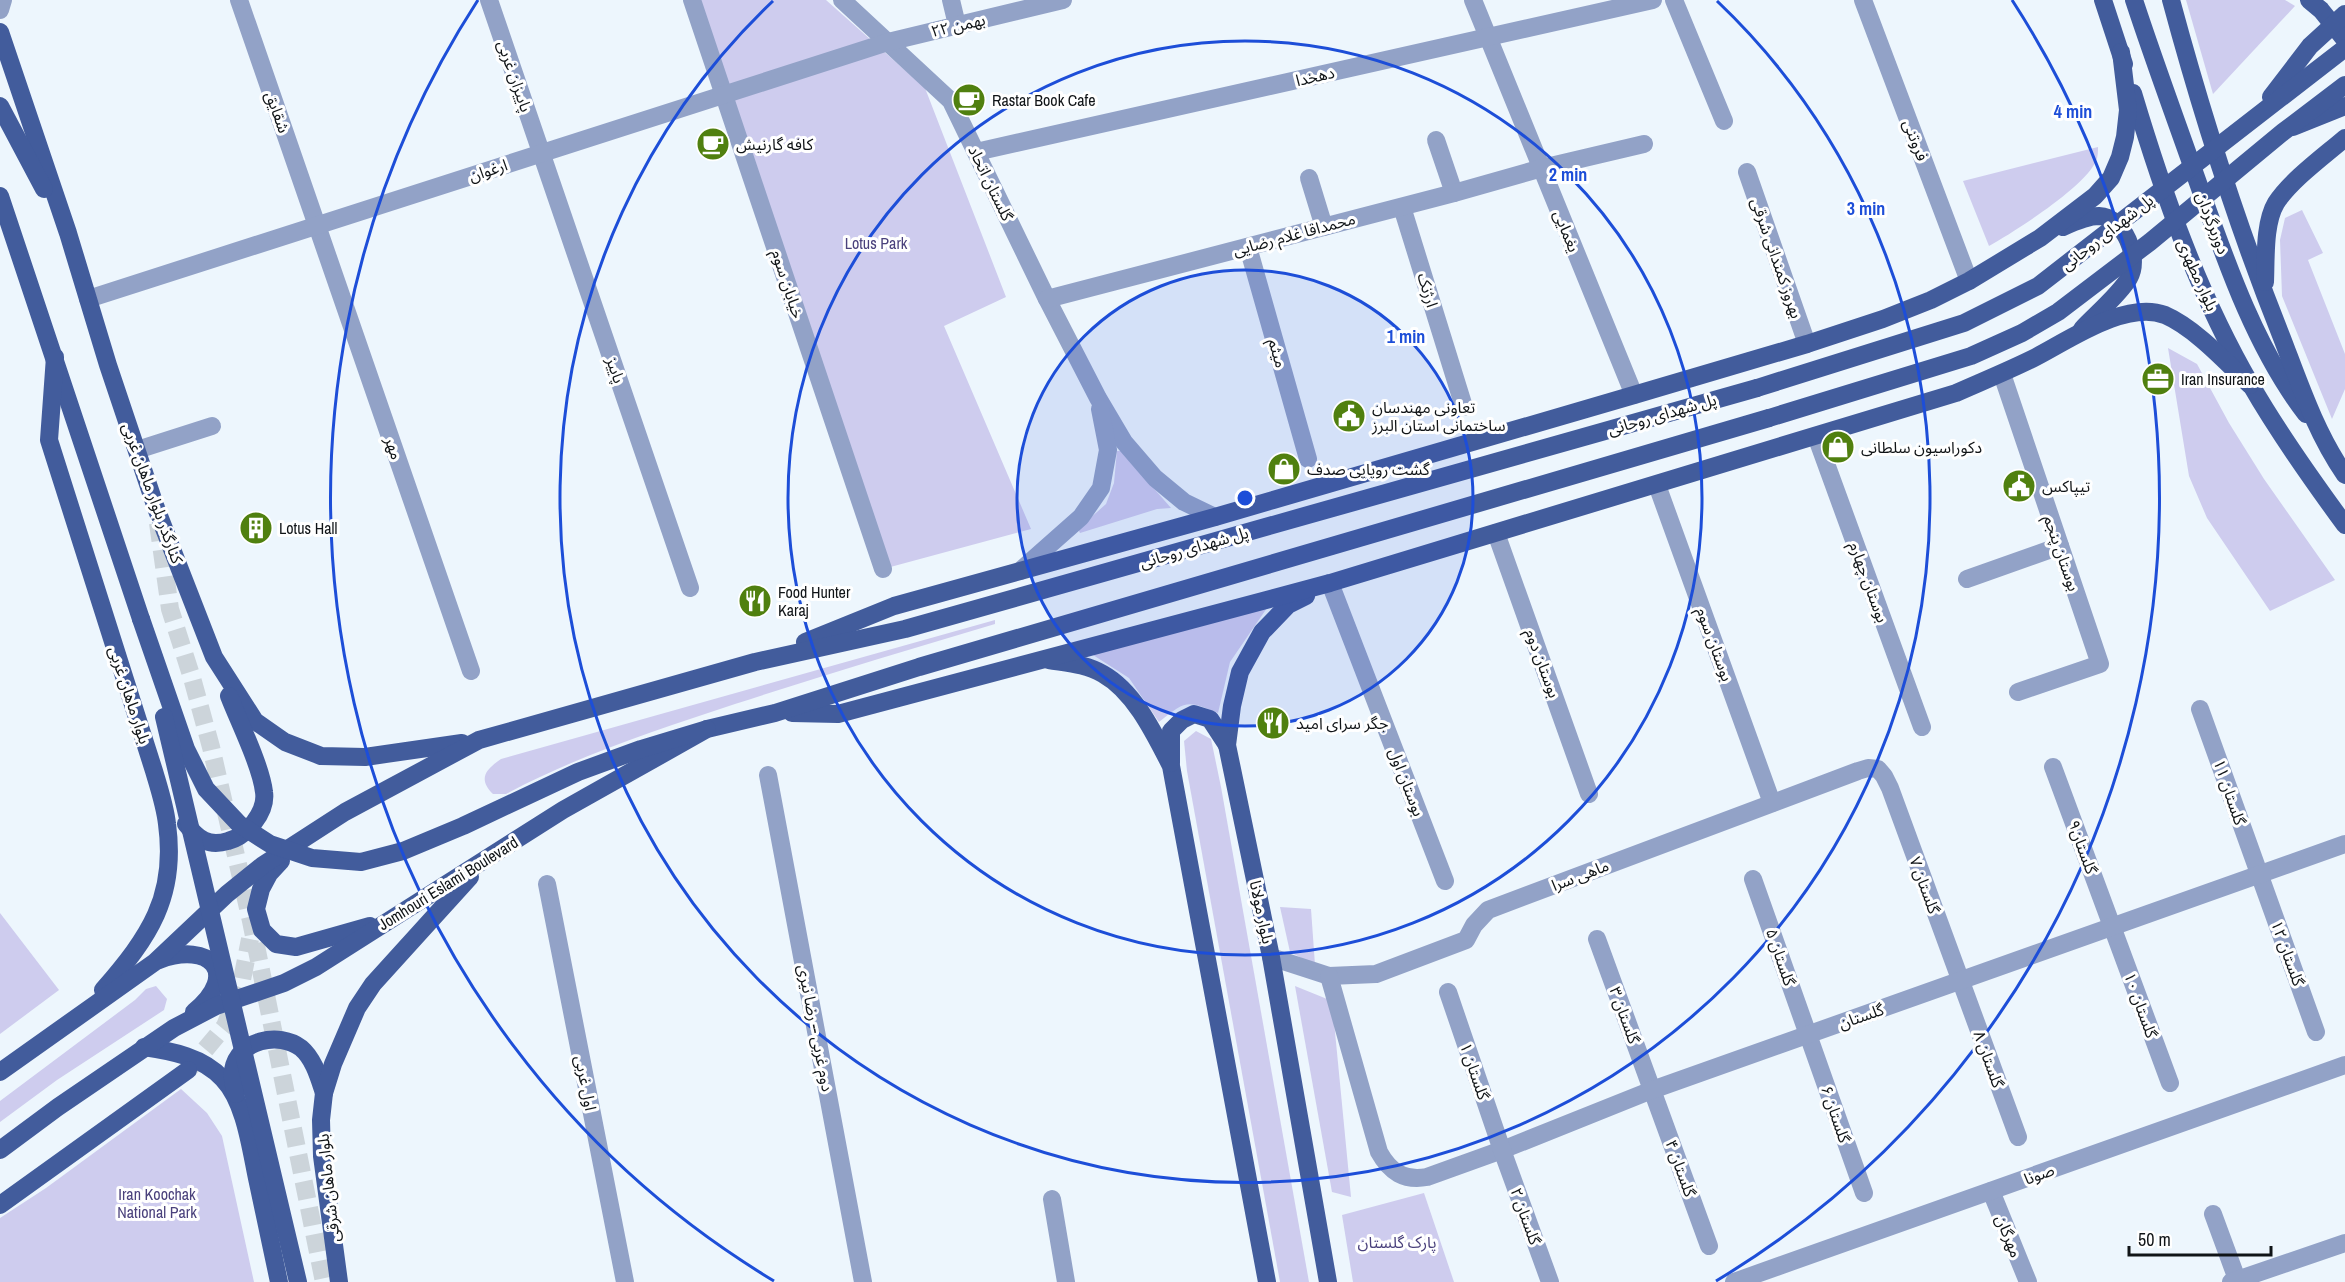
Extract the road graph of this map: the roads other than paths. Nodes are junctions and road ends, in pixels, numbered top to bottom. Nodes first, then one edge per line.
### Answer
1 (3, 0) edge
2 (239, 0) edge
3 (489, 0) edge
4 (692, 0) edge
5 (842, 0) edge
6 (951, 0) edge
7 (1063, 0) edge
8 (1473, 0) edge
9 (1653, 0) edge
10 (1674, 0) edge
11 (1863, 0) edge
12 (2103, 0) edge
13 (2134, 0) edge
14 (2172, 0) edge
15 (2309, 0) edge
16 (0, 10) edge
17 (2345, 14) edge
18 (957, 25) junction
19 (0, 32) edge
20 (1488, 37) junction
21 (2345, 40) edge
22 (888, 42) junction
23 (2345, 48) edge
24 (2121, 52) junction
25 (2345, 85) edge
26 (725, 94) junction
27 (0, 106) edge
28 (2345, 106) edge
29 (2255, 117) junction
30 (1724, 121) dead end
31 (2283, 132) junction
32 (2345, 138) edge
33 (1436, 140) dead end
34 (1644, 144) dead end
35 (976, 152) junction
36 (541, 153) junction
37 (1542, 168) junction
38 (1747, 172) dead end
39 (1309, 178) dead end
40 (1455, 193) junction
41 (0, 196) edge
42 (1402, 207) junction
43 (317, 224) junction
44 (1324, 227) junction
45 (68, 233) junction
46 (2040, 237) junction
47 (1248, 247) junction
48 (1969, 281) junction
49 (2265, 295) junction
50 (88, 299) junction
51 (1047, 299) junction
52 (2079, 332) junction
53 (1807, 344) junction
54 (55, 357) junction
55 (2002, 374) junction
56 (2250, 384) junction
57 (1634, 395) junction
58 (1098, 398) junction
59 (1464, 407) dead end
60 (212, 426) dead end
61 (2320, 432) junction
62 (1816, 436) junction
63 (137, 450) junction
64 (1308, 459) dead end
65 (2345, 475) edge
66 (1657, 485) junction
67 (1215, 517) junction
68 (2345, 525) edge
69 (1496, 533) junction
70 (2060, 546) junction
71 (882, 569) dead end
72 (1020, 571) junction
73 (1967, 579) dead end
74 (1330, 583) junction
75 (690, 588) dead end
76 (141, 619) junction
77 (214, 657) junction
78 (1039, 659) junction
79 (755, 662) junction
80 (919, 667) joint
81 (471, 671) dead end
82 (2018, 692) dead end
83 (2200, 709) dead end
84 (775, 713) junction
85 (1922, 727) dead end
86 (707, 729) junction
87 (479, 740) junction
88 (1227, 745) junction
89 (1171, 766) junction
90 (2054, 767) dead end
91 (154, 771) junction
92 (768, 775) dead end
93 (1890, 788) joint
94 (1589, 794) dead end
95 (1772, 803) junction
96 (345, 812) junction
97 (2345, 844) edge
98 (485, 860) junction
99 (2259, 875) junction
100 (1753, 879) dead end
101 (1445, 881) dead end
102 (548, 884) dead end
103 (389, 920) junction
104 (2112, 927) junction
105 (1597, 939) dead end
106 (1271, 957) junction
107 (155, 962) junction
108 (1329, 976) junction
109 (1960, 981) junction
110 (1448, 992) dead end
111 (82, 1013) junction
112 (174, 1028) junction
113 (2316, 1032) dead end
114 (1808, 1034) junction
115 (144, 1047) junction
116 (2345, 1065) edge
117 (188, 1070) tunnel mouth
118 (0, 1072) edge
119 (2170, 1083) dead end
120 (1652, 1090) junction
121 (324, 1093) junction
122 (242, 1115) junction
123 (2018, 1137) dead end
124 (0, 1150) edge
125 (1502, 1150) junction
126 (1991, 1191) junction
127 (1864, 1193) dead end
128 (1052, 1199) dead end
129 (0, 1205) edge
130 (2213, 1214) dead end
131 (2345, 1243) edge
132 (1709, 1246) dead end
133 (2235, 1281) edge
134 (279, 1282) edge
135 (298, 1282) edge
136 (339, 1282) edge
137 (625, 1282) edge
138 (863, 1282) edge
139 (1066, 1282) edge
140 (1267, 1282) edge
141 (1328, 1282) edge
142 (1550, 1282) edge
143 (1734, 1282) edge
144 (2028, 1282) edge

1 - 16 street
2 - 43 street, شقایق
3 - 36 street, پاییزان غربی
4 - 26 street, خیابان سوم
5 - 22 street, گلستان اتحاد
6 - 18 street
7 - 18 street, ۲۲ بهمن
8 - 20 street, یغمایی
9 - 20 street, دهخدا
10 - 30 street
11 - 48 street, فروتنی
12 - 24 main road, بلوار مطهری
13 - 61 main road, دوربرگردان
14 - 49 main road
15 - 21 main road
17 - 29 main road, bridge
18 - 22 street, ۲۲ بهمن
19 - 45 main road, کنارگذر بلوار ماهان غربی
20 - 35 street, دهخدا
20 - 37 street, یغمایی
22 - 26 street, ارغوان
22 - 35 street, گلستان اتحاد
23 - 29 main road, پل شهدای روحانی, bridge
24 - 46 main road
24 - 56 main road, بلوار مطهری
25 - 31 main road, پل شهدای روحانی, bridge
26 - 36 street, ارغوان
26 - 71 street, خیابان سوم
27 - 45 main road
28 - 31 main road, bridge
29 - 79 main road, پل شهدای روحانی, bridge
31 - 80 main road, پل شهدای روحانی, bridge
32 - 49 main road
33 - 40 street
34 - 37 street, محمداقا غلام رضایی
35 - 51 street, گلستان اتحاد
36 - 43 street, ارغوان
36 - 75 street, پاییز
37 - 40 street, محمداقا غلام رضایی
37 - 57 street, یغمایی
38 - 53 street, بهروز کمندانی شرقی
39 - 44 street
40 - 42 street, محمداقا غلام رضایی
41 - 54 main road, بلوار ماهان غربی
42 - 44 street, محمداقا غلام رضایی
42 - 59 street, ارژنک
43 - 50 street, ارغوان
43 - 81 street, مهر
44 - 47 street, محمداقا غلام رضایی
45 - 50 main road, کنارگذر بلوار ماهان غربی
46 - 48 main road
46 - 52 main road
47 - 51 street, محمداقا غلام رضایی
47 - 64 street, میثم
48 - 53 main road
49 - 61 main road
50 - 63 main road, کنارگذر بلوار ماهان غربی
51 - 58 street, گلستان اتحاد
52 - 55 main road
52 - 56 main road
53 - 57 main road
54 - 76 main road, بلوار ماهان غربی
54 - 91 main road, بلوار ماهان غربی
55 - 62 main road
55 - 70 street, بوستان پنجم
56 - 68 main road, بلوار مطهری
57 - 67 main road
58 - 67 street
58 - 72 street
60 - 63 street
61 - 65 main road
62 - 66 main road
62 - 85 street, بوستان چهارم
63 - 77 main road, کنارگذر بلوار ماهان غربی
66 - 69 main road
66 - 95 street, بوستان سوم
67 - 72 main road
69 - 74 main road
69 - 94 street, بوستان دوم
70 - 73 street
70 - 82 street, بوستان پنجم
72 - 79 main road
74 - 78 main road
74 - 88 main road, بلوار مولانا
74 - 101 street, بوستان اول
76 - 86 main road, bridge
76 - 135 main road, bridge
77 - 87 main road, کنارگذر بلوار ماهان غربی
77 - 91 main road
78 - 84 main road
78 - 89 main road
79 - 87 main road
80 - 84 main road, Jomhouri Eslami Boulevard
83 - 99 street, گلستان ۱۱
84 - 86 main road, Jomhouri Eslami Boulevard
86 - 98 main road, Jomhouri Eslami Boulevard
87 - 96 main road
88 - 89 main road
88 - 106 main road, بلوار مولانا
89 - 140 main road
90 - 104 street, گلستان۹
91 - 111 main road, بلوار ماهان غربی
92 - 138 street, دوم غربی -- رضا نیری
93 - 95 street, ماهی سرا
93 - 109 street, گلستان ۷
95 - 108 street, ماهی سرا
96 - 103 main road
96 - 107 main road
97 - 99 street, گلستان
98 - 103 main road, Jomhouri Eslami Boulevard
98 - 121 main road, بلوار ماهان شرقی
99 - 104 street, گلستان
99 - 113 street, گلستان ۱۲
100 - 114 street, گلستان ۵
102 - 137 street, اول غربی
103 - 112 main road, Jomhouri Eslami Boulevard
104 - 109 street, گلستان
104 - 119 street, گلستان ۱۰
105 - 120 street, گلستان ۳
106 - 108 street, ماهی سرا
106 - 141 main road, بلوار مولانا
107 - 111 main road
107 - 112 main road
108 - 125 street, گلستان
109 - 114 street, گلستان
109 - 123 street, گلستان ۸
110 - 125 street, گلستان ۱
111 - 118 main road
112 - 115 main road, Jomhouri Eslami Boulevard
114 - 120 street, گلستان
114 - 127 street, گلستان ۶
115 - 122 main road
115 - 124 main road, Jomhouri Eslami Boulevard
116 - 126 street, صونا
117 - 129 main road
120 - 125 street, گلستان
120 - 132 street, گلستان ۴
121 - 122 main road
121 - 136 main road, بلوار ماهان شرقی
122 - 134 main road
125 - 142 street, گلستان ۲
126 - 143 street, صونا
126 - 144 street, مهرگان
128 - 139 street
130 - 133 street
131 - 133 street

